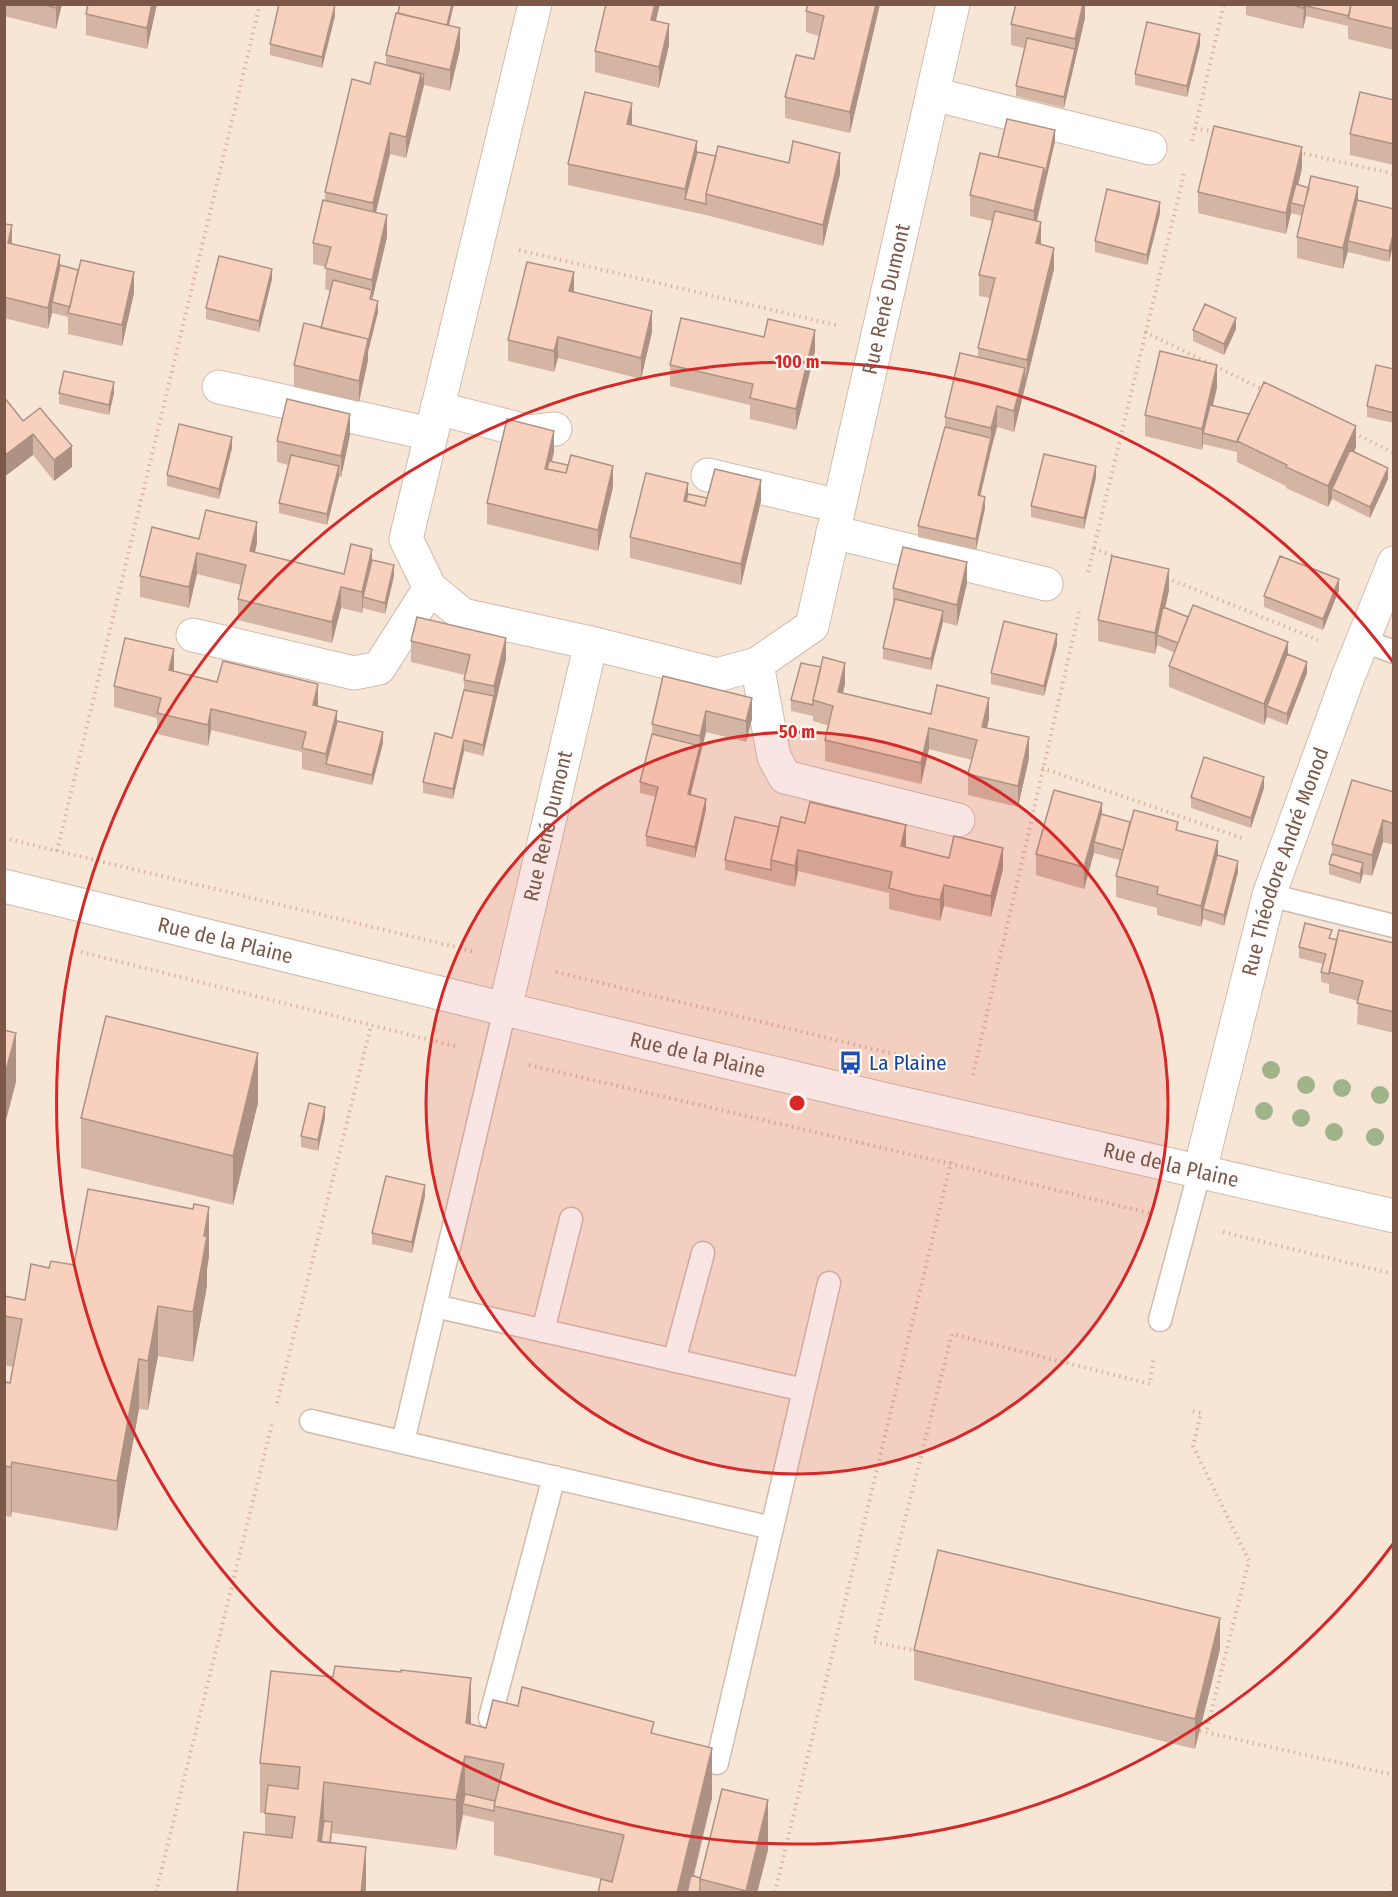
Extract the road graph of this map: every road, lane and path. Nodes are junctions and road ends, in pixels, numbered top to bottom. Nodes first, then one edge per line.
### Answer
1 (260, 4) edge
2 (535, 4) edge
3 (953, 4) edge
4 (1224, 4) edge
5 (933, 94) junction
6 (1196, 128) junction
7 (1219, 133) edge
8 (1150, 148) dead end
9 (1190, 150) dead end
10 (1289, 150) edge
11 (1184, 173) dead end
12 (1394, 174) edge
13 (478, 241) junction
14 (1145, 332) junction
15 (878, 335) junction
16 (219, 387) dead end
17 (1269, 392) edge
18 (434, 421) junction
19 (555, 429) edge
20 (1352, 432) edge
21 (1394, 453) edge
22 (708, 475) dead end
23 (836, 519) junction
24 (1094, 548) junction
25 (1126, 562) edge
26 (1394, 563) edge
27 (1159, 575) edge
28 (1086, 583) dead end
29 (1046, 584) dead end
30 (430, 588) junction
31 (1080, 606) dead end
32 (193, 635) dead end
33 (591, 643) junction
34 (1359, 648) junction
35 (1394, 652) edge
36 (757, 664) junction
37 (1042, 768) junction
38 (958, 820) dead end
39 (4, 838) edge
40 (57, 851) junction
41 (1285, 852) junction
42 (4, 886) edge
43 (1269, 895) junction
44 (1394, 927) edge
45 (73, 950) dead end
46 (516, 962) junction
47 (505, 1009) junction
48 (371, 1025) junction
49 (494, 1057) junction
50 (940, 1065) dead end
51 (963, 1070) dead end
52 (974, 1073) junction
53 (962, 1117) junction
54 (951, 1164) junction
55 (1200, 1170) junction
56 (1394, 1216) edge
57 (571, 1219) dead end
58 (1186, 1222) junction
59 (703, 1253) dead end
60 (1394, 1274) edge
61 (829, 1283) dead end
62 (435, 1306) junction
63 (1160, 1320) joint
64 (543, 1331) junction
65 (674, 1361) junction
66 (804, 1390) junction
67 (276, 1407) dead end
68 (1193, 1411) dead end
69 (273, 1418) dead end
70 (311, 1421) dead end
71 (403, 1442) junction
72 (554, 1477) junction
73 (772, 1528) junction
74 (920, 1652) edge
75 (490, 1718) edge
76 (1200, 1731) edge
77 (1206, 1733) junction
78 (717, 1763) dead end
79 (1394, 1775) edge
80 (1394, 1881) edge
81 (156, 1893) edge
82 (775, 1893) edge
83 (1392, 1893) edge

1 - 40 path
2 - 13 street, Rue René Dumont
3 - 5 street, Rue René Dumont
4 - 6 path
5 - 8 street
5 - 15 street, Rue René Dumont
6 - 7 path
6 - 9 path
10 - 12 path
11 - 14 path
13 - 15 path
13 - 18 street, Rue René Dumont
14 - 17 path
14 - 24 path
15 - 23 street, Rue René Dumont
16 - 18 street
18 - 19 street
18 - 30 street, Rue René Dumont
20 - 21 path
22 - 23 street
23 - 29 street
23 - 36 street, Rue René Dumont
24 - 25 path
24 - 28 path
26 - 34 street, Rue Théodore André Monod
27 - 34 path
30 - 32 street
30 - 33 street, Rue René Dumont
31 - 37 path
33 - 36 street, Rue René Dumont
33 - 46 street, Rue René Dumont
34 - 35 lane
34 - 41 street, Rue Théodore André Monod
36 - 38 street
37 - 41 path
37 - 52 path
39 - 40 path
40 - 46 path
41 - 43 street, Rue Théodore André Monod
42 - 47 street, Rue de la Plaine
43 - 44 lane
43 - 55 street, Rue Théodore André Monod
45 - 48 path
46 - 47 street, Rue René Dumont
46 - 50 path
47 - 49 lane
47 - 53 street, Rue de la Plaine
48 - 49 path
48 - 67 path
49 - 54 path
49 - 62 lane
51 - 52 path
52 - 53 path
53 - 54 path
53 - 55 street, Rue de la Plaine
54 - 58 path
54 - 82 path
55 - 56 street, Rue de la Plaine
55 - 58 lane
57 - 64 lane
58 - 60 path
58 - 63 lane
59 - 65 lane
61 - 66 lane
62 - 64 lane
62 - 71 lane
63 - 74 path
64 - 65 lane
65 - 66 lane
66 - 73 lane
68 - 77 path
69 - 81 path
70 - 71 lane
71 - 72 lane
72 - 73 lane
72 - 75 lane
73 - 78 lane
76 - 77 path
77 - 79 path
80 - 83 path

